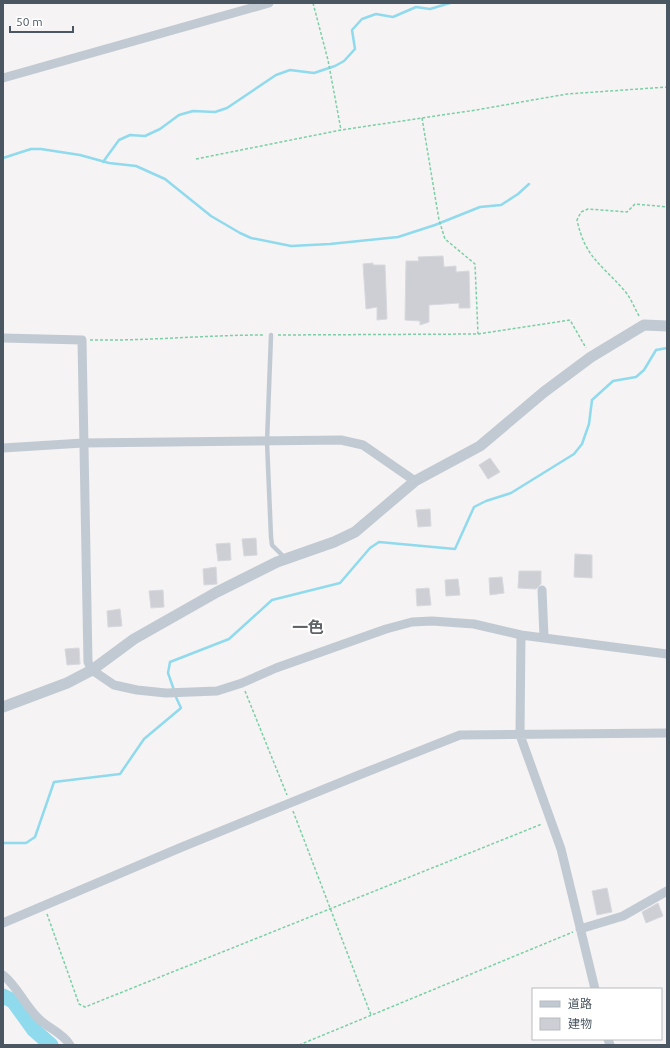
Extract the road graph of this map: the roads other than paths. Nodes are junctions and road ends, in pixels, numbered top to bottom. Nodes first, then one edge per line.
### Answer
1 (270, 3) edge
2 (3, 78) edge
3 (667, 326) edge
4 (271, 335) road end
5 (3, 338) edge
6 (267, 442) junction
7 (83, 443) junction
8 (3, 448) edge
9 (415, 481) junction
10 (286, 559) junction
11 (542, 590) dead end
12 (521, 635) junction
13 (544, 636) junction
14 (667, 654) edge
15 (92, 670) junction
16 (3, 707) edge
17 (667, 733) edge
18 (520, 734) junction
19 (667, 891) edge
20 (3, 923) edge
21 (580, 929) junction
22 (3, 975) edge
23 (596, 988) edge
24 (70, 1045) edge

1 - 2 street
3 - 9 street
4 - 6 lane
5 - 7 street
6 - 7 street
6 - 9 street
6 - 10 lane
7 - 8 street
7 - 15 street
9 - 10 street
10 - 15 street
11 - 13 street
12 - 13 street
12 - 15 street
12 - 18 street
13 - 14 street
15 - 16 street
17 - 18 street
18 - 20 street
18 - 21 street
19 - 21 street
21 - 23 street
22 - 24 street

